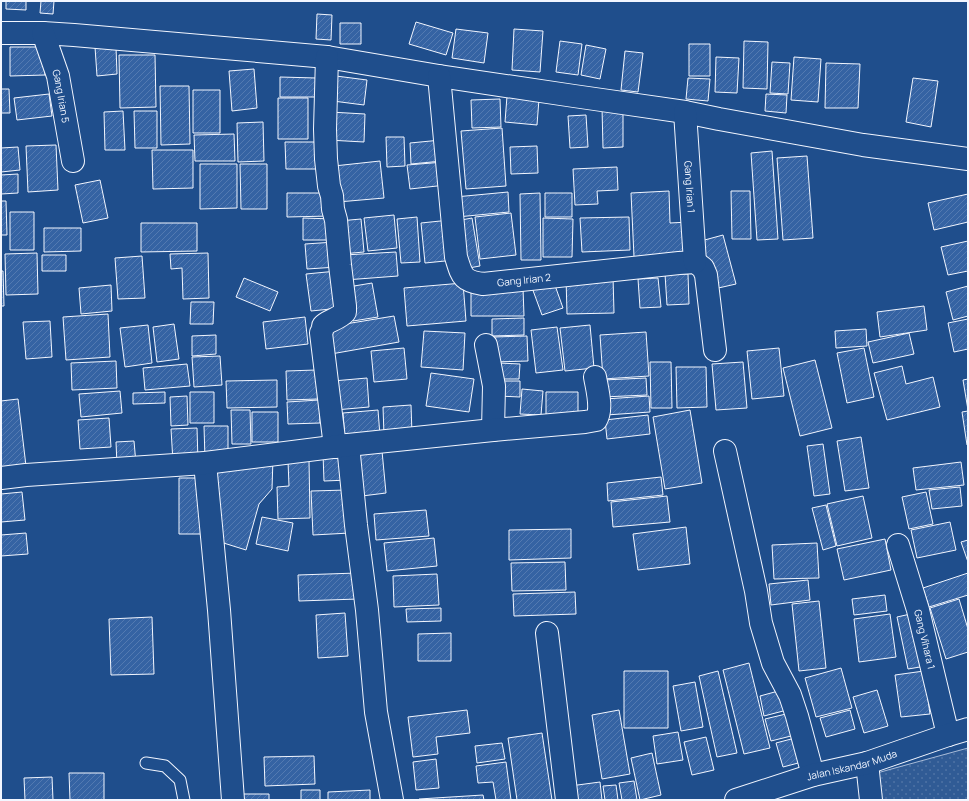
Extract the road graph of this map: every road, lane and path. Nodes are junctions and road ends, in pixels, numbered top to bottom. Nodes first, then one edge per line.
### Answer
1 (1, 32) edge
2 (43, 33) junction
3 (326, 57) junction
4 (439, 76) junction
5 (685, 112) junction
6 (968, 160) edge
7 (73, 161) dead end
8 (695, 262) junction
9 (486, 345) dead end
10 (715, 350) dead end
11 (595, 377) dead end
12 (493, 430) junction
13 (342, 446) junction
14 (725, 451) dead end
15 (205, 463) junction
16 (1, 478) edge
17 (898, 545) dead end
18 (547, 633) dead end
19 (958, 732) edge
20 (146, 763) dead end
21 (867, 763) junction
22 (813, 775) junction
23 (769, 795) edge
24 (184, 800) edge
25 (233, 800) edge
26 (392, 800) edge
27 (567, 800) edge
28 (736, 800) edge
29 (871, 800) edge

1 - 2 street
2 - 3 street
2 - 7 street, Gang Irian 5
3 - 4 street
3 - 13 street
4 - 5 street
4 - 8 street, Gang Irian 2
5 - 6 street
5 - 8 street, Gang Irian 1
8 - 10 street
9 - 12 street
11 - 12 street
12 - 13 street
13 - 15 street
13 - 26 street
14 - 22 street
15 - 16 street
15 - 25 street
17 - 19 street, Gang Vihara 1
18 - 27 street
19 - 21 street, Jalan Iskandar Muda
20 - 24 lane
21 - 22 street, Jalan Iskandar Muda
21 - 29 street
22 - 23 street, Jalan Iskandar Muda
23 - 28 street, Jalan Iskandar Muda

